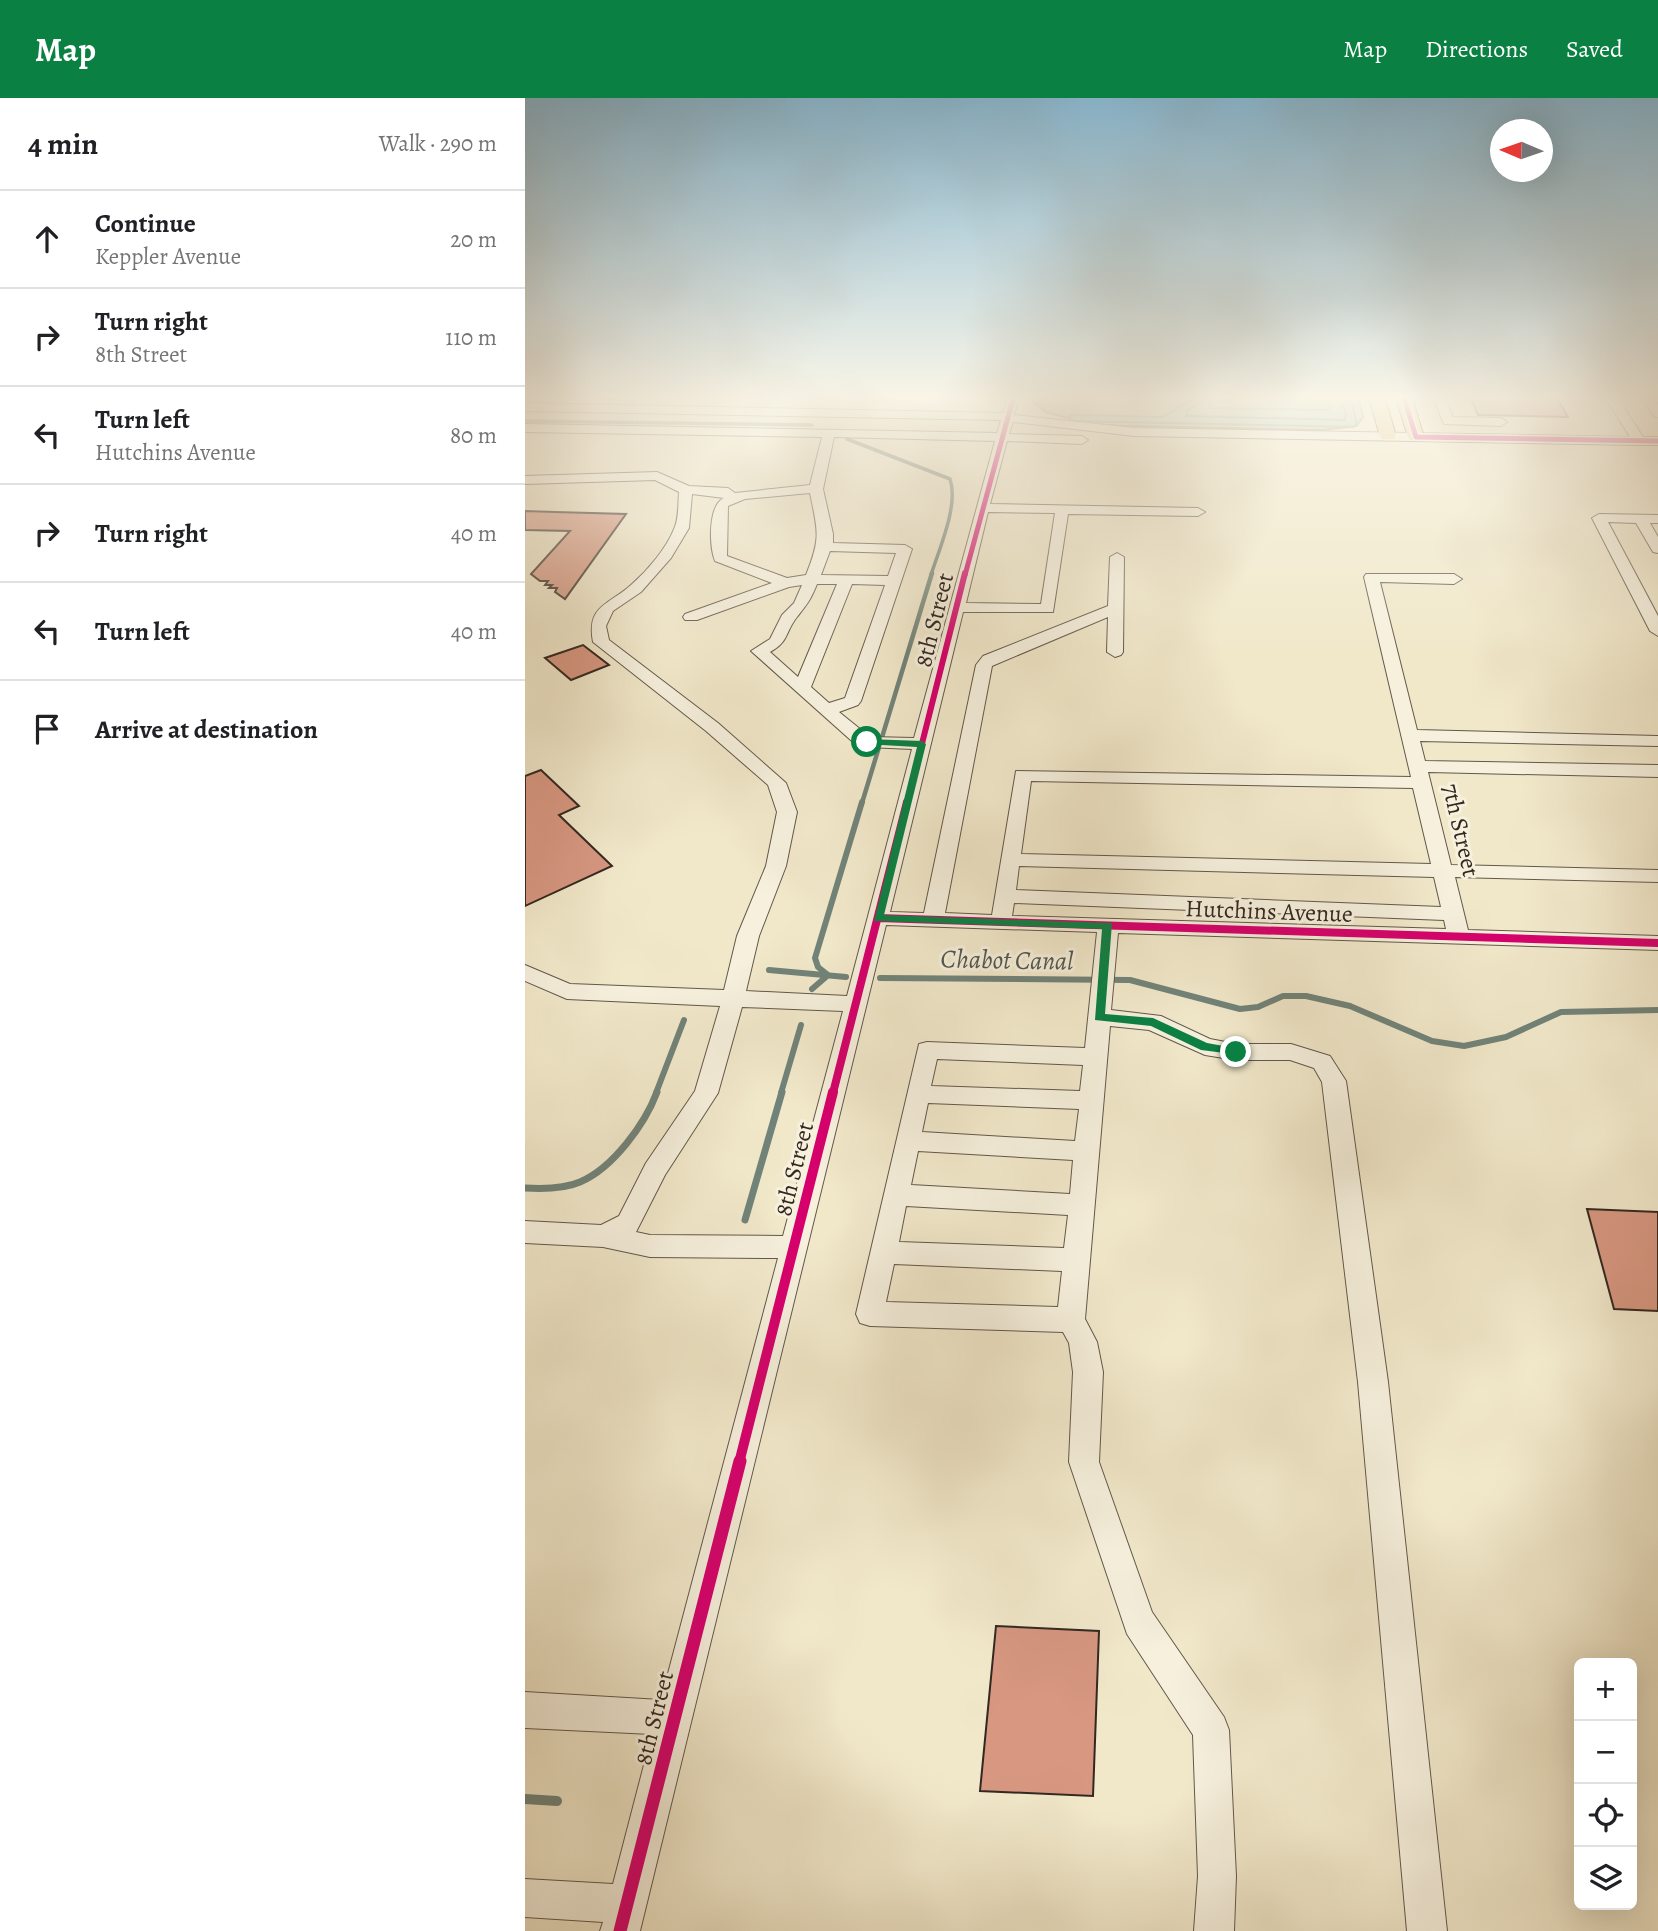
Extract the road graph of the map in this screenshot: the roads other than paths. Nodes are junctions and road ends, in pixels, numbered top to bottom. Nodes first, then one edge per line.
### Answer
1 (666, 481) edge
2 (818, 481) edge
3 (990, 481) edge
4 (816, 489) junction
5 (686, 490) junction
6 (731, 498) junction
7 (982, 508) junction
8 (1062, 510) junction
9 (1198, 512) dead end
10 (1640, 518) junction
11 (1658, 519) edge
12 (825, 547) junction
13 (1658, 549) edge
14 (1117, 557) dead end
15 (811, 579) junction
16 (1454, 579) dead end
17 (846, 580) junction
18 (894, 581) junction
19 (786, 583) junction
20 (957, 607) junction
21 (1651, 607) edge
22 (1116, 608) junction
23 (691, 617) dead end
24 (1658, 631) edge
25 (1115, 652) dead end
26 (802, 688) junction
27 (827, 710) junction
28 (1410, 735) junction
29 (1658, 741) edge
30 (922, 744) junction
31 (1658, 771) edge
32 (1420, 774) junction
33 (1010, 860) junction
34 (1443, 869) junction
35 (1658, 876) edge
36 (1005, 896) junction
37 (1454, 914) junction
38 (878, 918) junction
39 (933, 920) junction
40 (1001, 922) junction
41 (1108, 926) junction
42 (1459, 937) junction
43 (1658, 943) edge
44 (525, 972) edge
45 (731, 1000) junction
46 (856, 1004) junction
47 (1100, 1008) junction
48 (1096, 1057) junction
49 (918, 1094) junction
50 (1092, 1100) junction
51 (908, 1141) junction
52 (1087, 1151) junction
53 (896, 1195) junction
54 (1082, 1205) junction
55 (525, 1231) edge
56 (603, 1236) junction
57 (794, 1247) junction
58 (884, 1252) junction
59 (1077, 1260) junction
60 (1071, 1320) junction
61 (525, 1710) edge
62 (674, 1718) junction
63 (525, 1898) edge
64 (623, 1918) edge
65 (1214, 1931) edge
66 (1427, 1931) edge

1 - 5 street
2 - 4 street
3 - 7 street, 8th Street
4 - 6 street
4 - 12 street
5 - 6 street
5 - 45 street
6 - 19 street
7 - 8 street
7 - 20 street, 8th Street
8 - 9 street
8 - 20 street
10 - 11 street
10 - 13 street
10 - 21 street
12 - 15 street
12 - 18 street
14 - 22 street
15 - 17 street
15 - 19 street
15 - 26 street
16 - 28 street, 7th Street
17 - 18 street
17 - 26 lane
18 - 27 street
19 - 23 street
20 - 30 street, 8th Street
21 - 24 street
22 - 25 street
22 - 39 street
26 - 27 street
27 - 30 street
28 - 29 lane
28 - 32 street, 7th Street
30 - 38 street, 8th Street
31 - 32 lane
32 - 33 street
32 - 34 street, 7th Street
33 - 34 street
33 - 36 lane
34 - 35 street
34 - 37 street, 7th Street
36 - 37 street
36 - 40 lane
37 - 42 street, 7th Street
38 - 39 street, Hutchins Avenue
38 - 46 street, 8th Street
39 - 40 street, Hutchins Avenue
40 - 41 street, Hutchins Avenue
41 - 42 street, Hutchins Avenue
41 - 47 street
42 - 43 street, Hutchins Avenue
44 - 45 street
45 - 46 street
45 - 56 street
46 - 57 street, 8th Street
47 - 48 street
47 - 66 street
48 - 49 street
48 - 50 street
49 - 50 street
49 - 51 street
50 - 52 street
51 - 52 street
51 - 53 street
52 - 54 street
53 - 54 street
53 - 58 street
54 - 59 street
55 - 56 street
56 - 57 street
57 - 62 street, 8th Street
58 - 59 street
58 - 60 street
59 - 60 street
60 - 65 street
61 - 62 street
62 - 64 street, 8th Street
63 - 64 street

